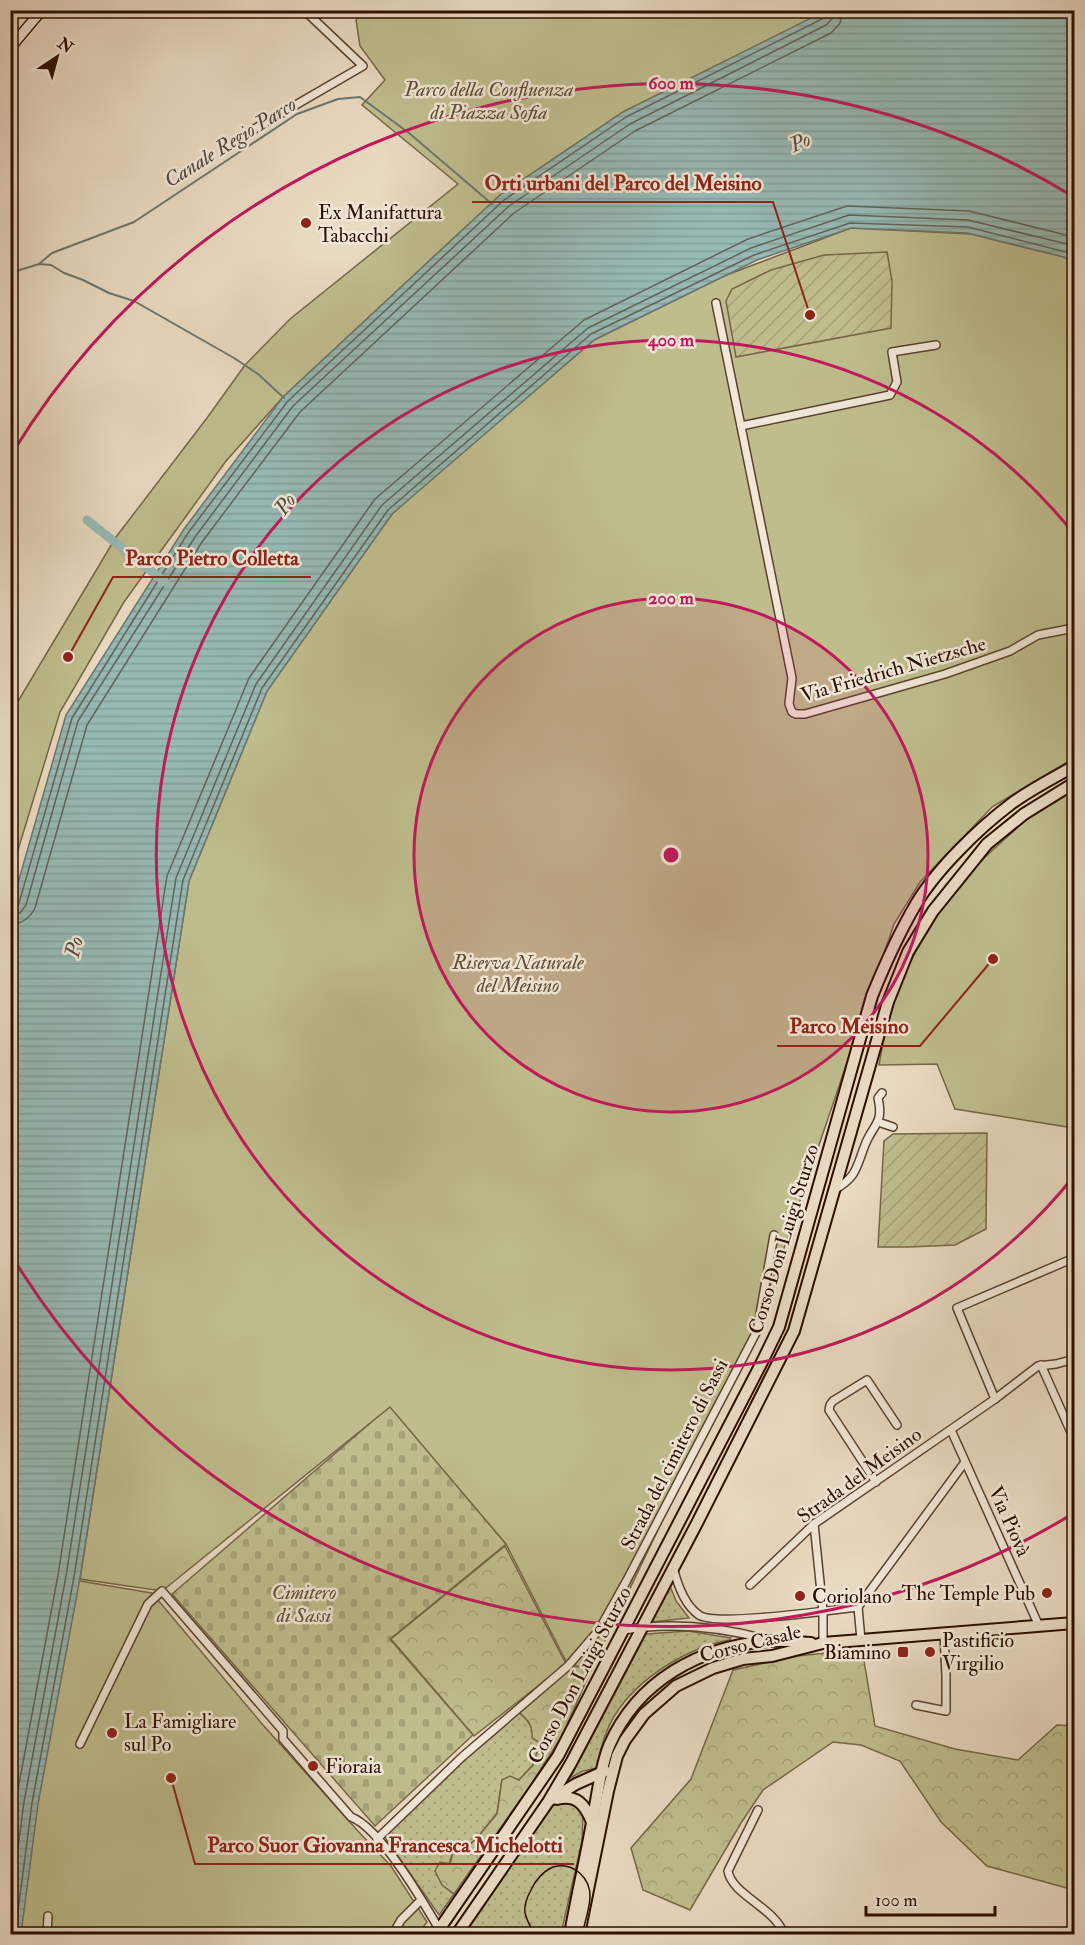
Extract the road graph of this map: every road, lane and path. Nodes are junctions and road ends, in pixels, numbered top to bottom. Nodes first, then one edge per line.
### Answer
1 (42, 10) edge
2 (304, 10) edge
3 (10, 48) edge
4 (249, 132) dead end
5 (716, 303) dead end
6 (936, 345) dead end
7 (741, 426) junction
8 (1074, 628) edge
9 (1074, 766) edge
10 (1074, 783) edge
11 (882, 1093) dead end
12 (878, 1122) junction
13 (892, 1126) dead end
14 (834, 1190) junction
15 (774, 1235) dead end
16 (1074, 1258) edge
17 (1074, 1359) edge
18 (1041, 1365) junction
19 (995, 1399) junction
20 (897, 1425) dead end
21 (951, 1430) junction
22 (1074, 1439) edge
23 (965, 1462) junction
24 (876, 1482) junction
25 (814, 1524) junction
26 (673, 1567) junction
27 (750, 1585) dead end
28 (858, 1607) junction
29 (823, 1611) junction
30 (705, 1618) junction
31 (727, 1620) junction
32 (1074, 1623) edge
33 (1039, 1626) junction
34 (642, 1627) junction
35 (714, 1628) junction
36 (624, 1630) junction
37 (944, 1634) junction
38 (861, 1640) junction
39 (770, 1641) junction
40 (823, 1643) junction
41 (916, 1705) dead end
42 (80, 1744) dead end
43 (615, 1763) junction
44 (602, 1774) junction
45 (548, 1802) junction
46 (758, 1810) dead end
47 (592, 1822) junction
48 (377, 1839) junction
49 (421, 1900) junction
50 (48, 1916) dead end
51 (439, 1933) edge
52 (46, 1935) edge
53 (393, 1935) edge
54 (458, 1935) edge
55 (570, 1935) edge
56 (579, 1935) edge
57 (784, 1935) edge

1 - 3 street
2 - 4 street
5 - 7 street, Via Friedrich Nietzsche
6 - 7 street
7 - 8 street, Via Friedrich Nietzsche
9 - 36 main road, Corso Don Luigi Sturzo
10 - 14 main road, Corso Don Luigi Sturzo
11 - 12 street
12 - 13 street
12 - 14 street
14 - 26 main road, Corso Don Luigi Sturzo
15 - 48 street, Strada del cimitero di Sassi
16 - 19 street
17 - 18 street, Strada del Meisino
18 - 19 street, Strada del Meisino
18 - 22 street
19 - 21 street, Strada del Meisino
20 - 24 street
21 - 23 street, Via Piovà
21 - 24 street, Strada del Meisino
23 - 28 street
23 - 33 street, Via Piovà
24 - 25 street, Strada del Meisino
25 - 27 street, Strada del Meisino
25 - 29 street
26 - 30 street, Corso Casale
26 - 34 main road, Corso Don Luigi Sturzo
28 - 29 street, Corso Casale
28 - 38 street
29 - 31 street, Corso Casale
29 - 40 street
30 - 31 street, Corso Casale
30 - 35 street
31 - 35 street, Corso Casale
32 - 33 main road, Corso Casale
33 - 37 main road, Corso Casale
34 - 35 street
34 - 36 street
34 - 45 main road, Corso Don Luigi Sturzo
35 - 39 street
36 - 51 main road, Corso Don Luigi Sturzo
37 - 38 main road, Corso Casale
37 - 41 street
38 - 40 main road, Corso Casale
39 - 40 main road, Corso Casale
39 - 44 main road, Corso Casale
40 - 43 main road, Corso Casale
42 - 48 street
43 - 44 main road
43 - 56 main road, Corso Casale
44 - 45 main road
44 - 47 main road, Corso Casale
45 - 47 main road
45 - 54 main road, Corso Don Luigi Sturzo
46 - 57 street
47 - 55 main road, Corso Casale
48 - 49 street
49 - 51 street
49 - 53 street
50 - 52 street

